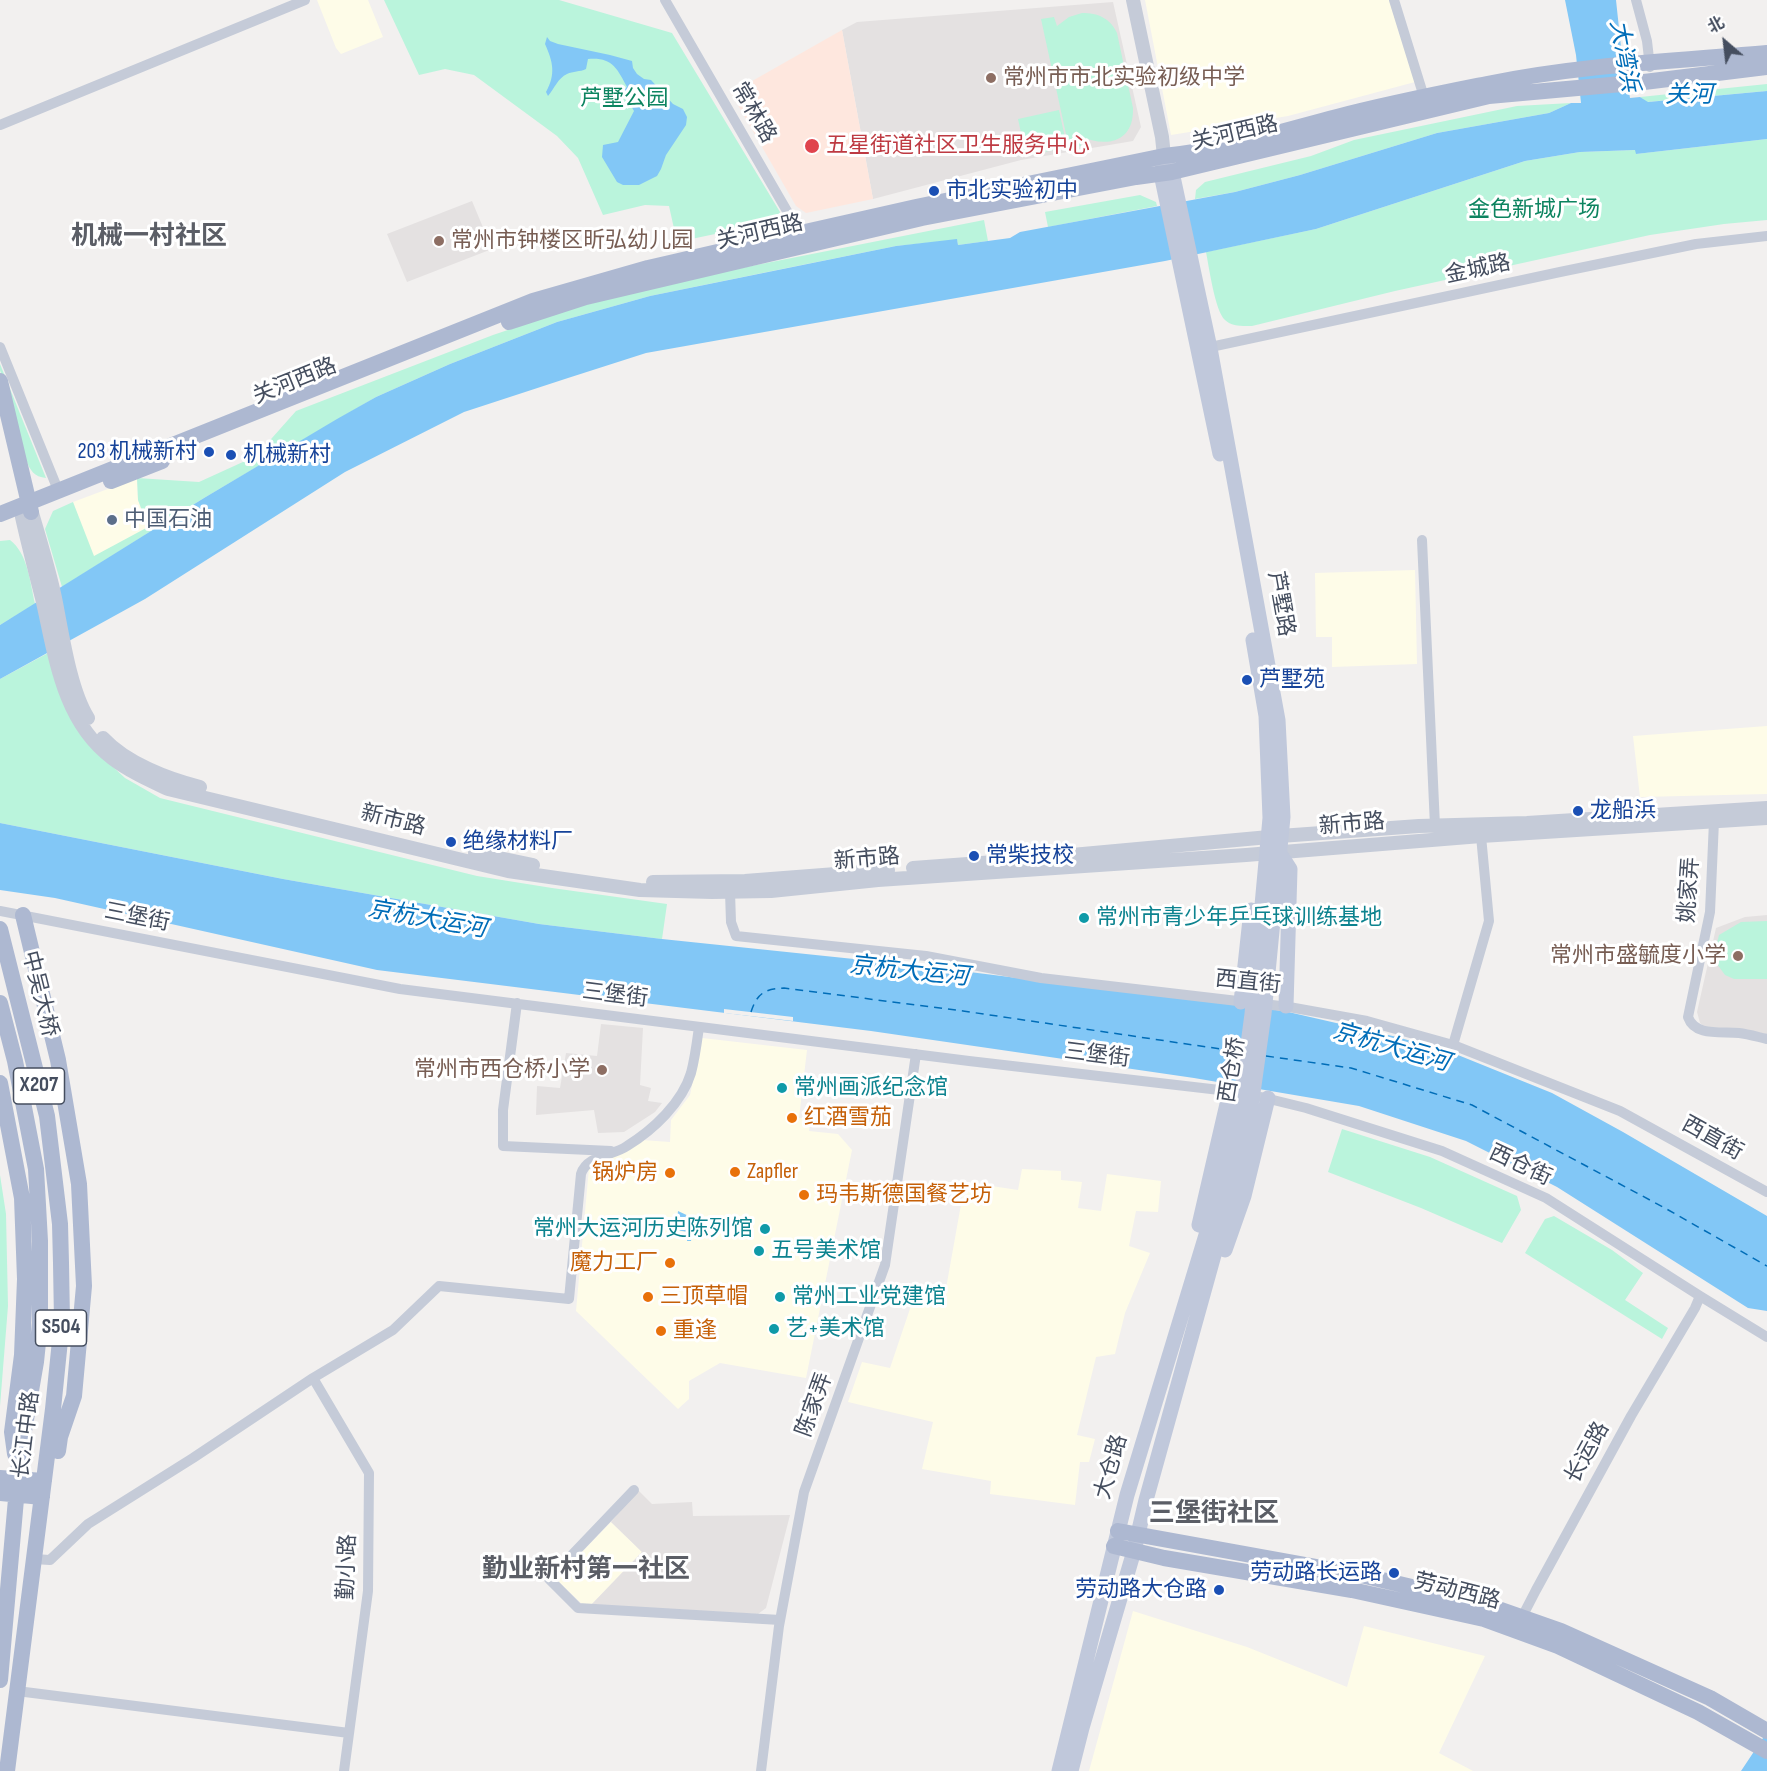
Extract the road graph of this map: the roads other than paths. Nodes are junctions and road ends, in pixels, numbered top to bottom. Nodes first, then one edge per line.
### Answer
1 (305, 0) edge
2 (665, 0) edge
3 (1133, 0) edge
4 (1394, 0) edge
5 (1636, 0) edge
6 (1767, 53) edge
7 (1767, 67) edge
8 (1647, 73) junction
9 (1424, 97) junction
10 (0, 125) edge
11 (1164, 156) junction
12 (1167, 173) junction
13 (1767, 236) edge
14 (803, 239) junction
15 (0, 347) edge
16 (1204, 349) junction
17 (0, 381) edge
18 (0, 425) edge
19 (58, 490) junction
20 (25, 510) junction
21 (0, 514) edge
22 (0, 526) edge
23 (1422, 540) dead end
24 (59, 650) junction
25 (1767, 808) edge
26 (1767, 818) edge
27 (1714, 821) junction
28 (1435, 826) junction
29 (1274, 836) junction
30 (1481, 836) junction
31 (1273, 853) junction
32 (730, 892) junction
33 (0, 911) edge
34 (23, 915) junction
35 (0, 929) edge
36 (1262, 963) joint
37 (1241, 1002) junction
38 (0, 1003) edge
39 (517, 1003) junction
40 (1286, 1006) junction
41 (699, 1026) junction
42 (1767, 1039) edge
43 (1453, 1045) junction
44 (916, 1054) junction
45 (0, 1083) edge
46 (1230, 1091) junction
47 (1268, 1098) junction
48 (616, 1151) junction
49 (1228, 1181) junction
50 (1767, 1191) edge
51 (40, 1241) joint
52 (61, 1246) joint
53 (1700, 1296) junction
54 (1767, 1337) edge
55 (36, 1362) junction
56 (1165, 1367) junction
57 (1183, 1368) junction
58 (314, 1378) junction
59 (53, 1409) junction
60 (12, 1432) junction
61 (60, 1437) junction
62 (0, 1448) edge
63 (0, 1478) edge
64 (12, 1489) edge
65 (43, 1489) junction
66 (634, 1491) dead end
67 (0, 1530) edge
68 (1116, 1538) junction
69 (1136, 1543) junction
70 (34, 1559) junction
71 (11, 1565) junction
72 (780, 1620) junction
73 (1519, 1624) junction
74 (0, 1680) edge
75 (17, 1691) junction
76 (1767, 1731) edge
77 (349, 1733) junction
78 (1767, 1751) edge
79 (7, 1771) edge
80 (344, 1771) edge
81 (761, 1771) edge
82 (1059, 1771) edge
83 (1071, 1771) edge

1 - 10 street
2 - 14 street, 常林路
3 - 11 street
4 - 9 street
5 - 8 street
6 - 8 main road
7 - 8 main road
8 - 9 main road, 关河西路
8 - 12 main road, 关河西路
9 - 11 main road, 关河西路
11 - 12 main road
11 - 14 main road, 关河西路
12 - 14 main road, 关河西路
12 - 16 main road, 芦墅路
13 - 16 street, 金城路
14 - 19 main road, 关河西路
14 - 20 main road, 关河西路
15 - 19 street
16 - 29 main road, 芦墅路
17 - 20 main road
18 - 20 main road
19 - 20 main road, 关河西路
20 - 21 main road, 关河西路
20 - 22 main road, 关河西路
20 - 24 street
23 - 28 street
24 - 29 street, 新市路
24 - 32 street, 新市路
25 - 28 street, 新市路
26 - 27 street, 新市路
27 - 30 street, 新市路
27 - 42 street, 姚家弄
28 - 29 street, 新市路
29 - 31 main road, 芦墅路
30 - 31 street, 新市路
30 - 43 street
31 - 32 street, 新市路
31 - 36 main road, 芦墅路
31 - 37 main road
31 - 40 main road
32 - 37 street, 西直街
33 - 34 street, 三堡街
34 - 39 street, 三堡街
34 - 61 main road
35 - 52 main road, 中吴大桥 / X207
36 - 49 main road, 西仓桥
37 - 40 street, 西直街
38 - 51 main road, 中吴大桥 / X207
39 - 41 street, 三堡街
39 - 48 street
40 - 43 street, 西直街
41 - 44 street, 三堡街
41 - 48 street
43 - 50 street, 西直街
44 - 46 street, 三堡街
44 - 72 street, 陈家弄
45 - 60 main road
46 - 47 street, 西仓街
46 - 56 main road
47 - 53 street, 西仓街
47 - 57 main road
48 - 58 street
49 - 56 main road, 大仓路
49 - 57 main road, 大仓路
51 - 55 main road, 长江中路 / S504
52 - 59 main road, 长江中路 / S504
53 - 54 street, 西仓街
53 - 73 street, 长运路
55 - 60 main road
55 - 64 main road, 长江中路 / S504
56 - 68 main road, 大仓路
57 - 69 main road, 大仓路
58 - 70 street
58 - 77 street, 勤小路
59 - 61 main road
59 - 65 main road, 长江中路 / S504
60 - 62 main road
60 - 64 main road
61 - 65 main road
63 - 64 main road
64 - 65 main road
64 - 71 main road, 长江中路 / S504
65 - 70 main road, 长江中路
66 - 72 street
67 - 71 main road
68 - 69 main road, 劳动西路
68 - 82 main road, 大仓路
69 - 73 main road, 劳动西路
69 - 83 main road, 大仓路
70 - 75 main road, 长江中路
71 - 74 main road, 长江中路
72 - 81 street, 陈家弄
73 - 76 main road, 劳动西路
73 - 78 main road, 劳动西路
75 - 77 street
75 - 79 main road, 长江中路
77 - 80 street, 勤小路

